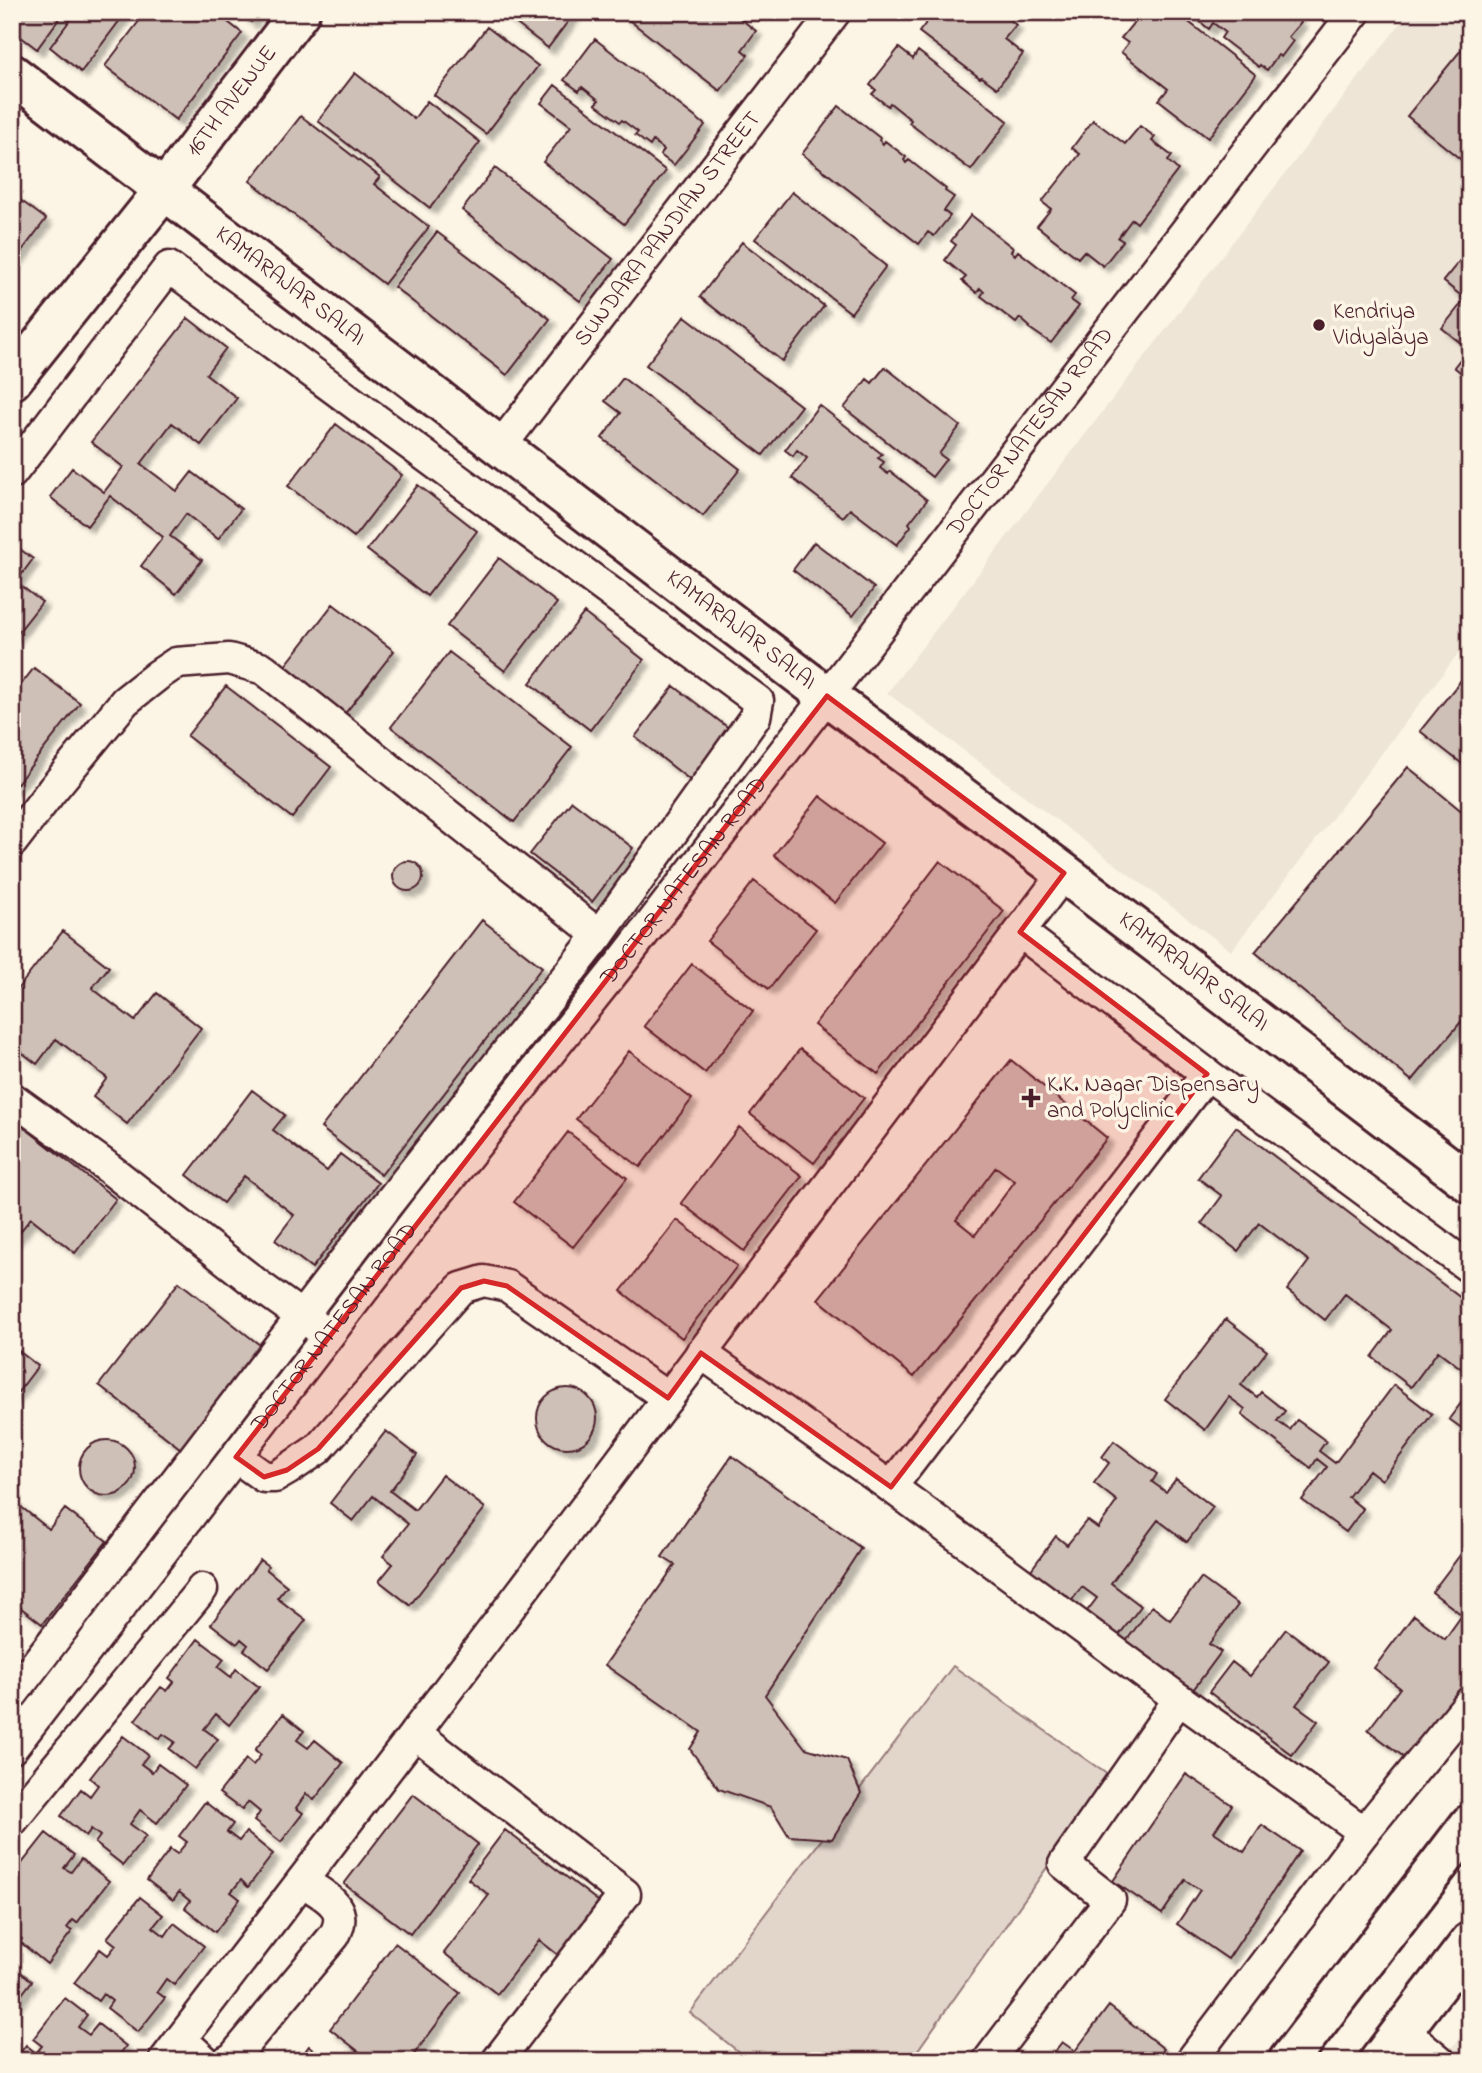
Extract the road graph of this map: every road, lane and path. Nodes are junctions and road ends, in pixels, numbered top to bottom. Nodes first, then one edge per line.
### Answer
1 (300, 12) edge
2 (835, 12) edge
3 (1355, 12) edge
4 (12, 74) edge
5 (164, 189) junction
6 (12, 380) edge
7 (499, 447) junction
8 (12, 473) edge
9 (827, 696) junction
10 (12, 842) edge
11 (1064, 873) junction
12 (1020, 932) junction
13 (599, 935) junction
14 (1207, 1074) junction
15 (12, 1098) edge
16 (1470, 1183) edge
17 (1470, 1268) edge
18 (303, 1317) junction
19 (329, 1336) junction
20 (701, 1353) junction
21 (668, 1398) junction
22 (236, 1457) junction
23 (891, 1487) junction
24 (202, 1589) dead end
25 (12, 1695) edge
26 (1179, 1699) junction
27 (1470, 1702) edge
28 (415, 1733) junction
29 (12, 1748) edge
30 (12, 1821) edge
31 (1470, 1824) edge
32 (1364, 1832) junction
33 (302, 1881) junction
34 (1470, 1942) edge
35 (1458, 1981) edge
36 (1403, 2030) junction
37 (173, 2050) edge
38 (205, 2061) edge
39 (228, 2061) edge
40 (497, 2061) edge
41 (988, 2061) edge
42 (1191, 2061) edge
43 (1288, 2061) edge
44 (1379, 2061) edge
45 (1440, 2061) edge

1 - 5 street, 16TH AVENUE
2 - 7 street, SUNDARA PANDIAN STREET
3 - 9 street, DOCTOR NATESAN ROAD
4 - 5 street, KAMARAJAR SALAI
5 - 6 street, 16TH AVENUE
5 - 7 street, KAMARAJAR SALAI
7 - 9 street, KAMARAJAR SALAI
8 - 13 street
9 - 11 street, KAMARAJAR SALAI
9 - 19 street, DOCTOR NATESAN ROAD
10 - 13 street
11 - 12 street
11 - 16 street, KAMARAJAR SALAI
12 - 14 street
12 - 20 street
13 - 18 street
14 - 17 street
14 - 23 street
15 - 18 street
18 - 19 street
18 - 25 street
19 - 22 street, DOCTOR NATESAN ROAD
20 - 21 street
20 - 23 street
21 - 22 street
21 - 28 street
22 - 29 street, DOCTOR NATESAN ROAD
23 - 26 street
24 - 30 street
26 - 32 street
26 - 41 street
27 - 32 street
28 - 33 street
28 - 40 street
31 - 43 street
32 - 42 street
33 - 37 street
33 - 39 street
34 - 35 street
35 - 36 street
36 - 44 street
36 - 45 street
37 - 38 street

